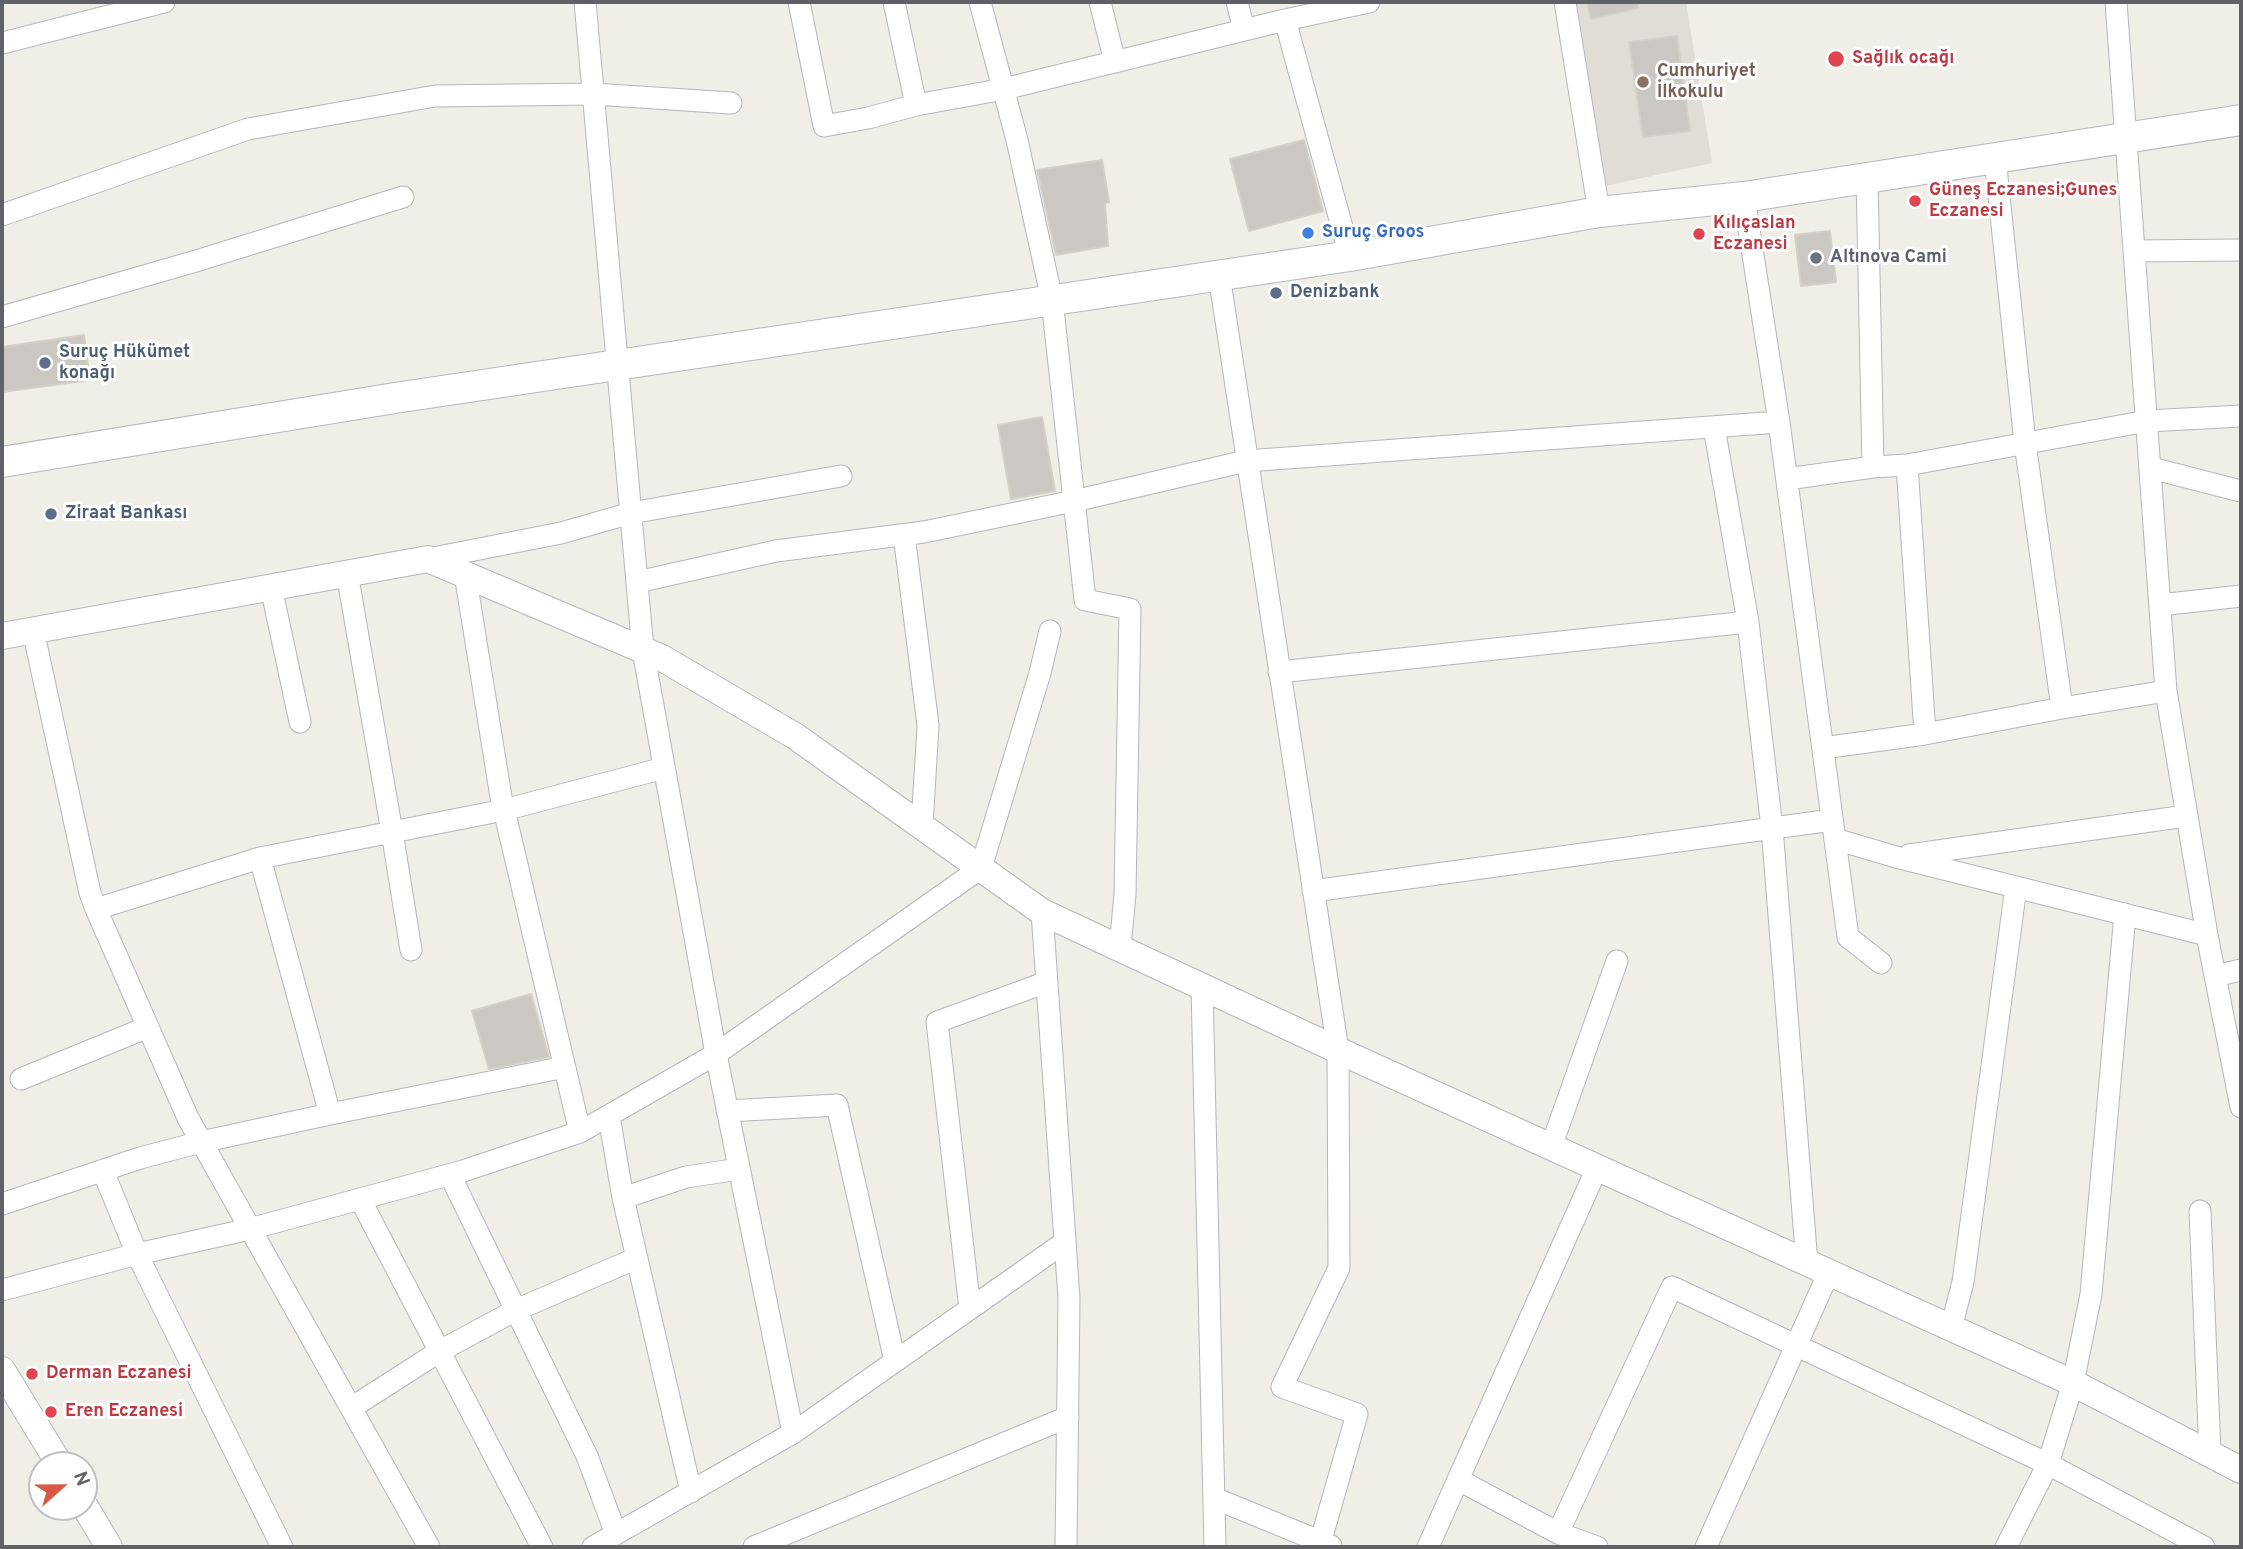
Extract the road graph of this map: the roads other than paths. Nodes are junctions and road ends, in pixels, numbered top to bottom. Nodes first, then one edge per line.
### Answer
1 (164, 2) edge
2 (585, 2) edge
3 (799, 2) edge
4 (894, 2) edge
5 (980, 2) edge
6 (1100, 2) edge
7 (1237, 2) edge
8 (1368, 2) edge
9 (1565, 2) edge
10 (2116, 2) edge
11 (1285, 20) junction
12 (1244, 30) junction
13 (2, 43) edge
14 (1115, 62) junction
15 (1004, 89) junction
16 (594, 94) junction
17 (731, 103) dead end
18 (916, 105) junction
19 (2241, 120) edge
20 (2127, 137) junction
21 (1995, 158) junction
22 (1867, 177) junction
23 (403, 197) dead end
24 (1744, 197) junction
25 (1599, 212) junction
26 (2, 215) edge
27 (2241, 250) edge
28 (2135, 251) junction
29 (1350, 256) junction
30 (1219, 275) junction
31 (1052, 300) junction
32 (2, 317) edge
33 (618, 365) junction
34 (2241, 416) edge
35 (2147, 421) junction
36 (1779, 422) junction
37 (1714, 427) junction
38 (2025, 443) junction
39 (1246, 461) junction
40 (2, 462) edge
41 (1908, 465) junction
42 (1873, 467) junction
43 (2151, 468) junction
44 (841, 476) dead end
45 (1787, 479) junction
46 (2241, 491) edge
47 (1074, 501) junction
48 (631, 513) junction
49 (904, 535) junction
50 (428, 559) junction
51 (347, 573) junction
52 (465, 574) junction
53 (637, 582) junction
54 (271, 587) junction
55 (2241, 596) edge
56 (2160, 605) junction
57 (1748, 622) junction
58 (33, 630) junction
59 (1051, 631) dead end
60 (2, 636) edge
61 (643, 650) junction
62 (1279, 672) junction
63 (2166, 691) junction
64 (2062, 708) junction
65 (300, 722) dead end
66 (1925, 734) junction
67 (1823, 748) junction
68 (664, 768) junction
69 (505, 810) junction
70 (2186, 816) junction
71 (922, 826) junction
72 (1772, 828) junction
73 (1833, 829) junction
74 (392, 832) junction
75 (1896, 857) junction
76 (261, 858) junction
77 (981, 868) junction
78 (2016, 887) junction
79 (1313, 891) junction
80 (96, 909) junction
81 (1042, 912) junction
82 (2125, 914) junction
83 (2207, 935) junction
84 (1120, 948) junction
85 (411, 950) dead end
86 (1617, 961) dead end
87 (1881, 962) dead end
88 (2241, 970) edge
89 (2214, 976) junction
90 (1047, 982) junction
91 (1202, 987) junction
92 (148, 1027) junction
93 (1338, 1050) junction
94 (716, 1054) junction
95 (565, 1068) junction
96 (21, 1079) dead end
97 (2241, 1107) edge
98 (727, 1111) junction
99 (330, 1114) junction
100 (609, 1116) junction
101 (580, 1132) junction
102 (201, 1142) junction
103 (1551, 1147) junction
104 (1597, 1168) junction
105 (739, 1169) junction
106 (103, 1171) junction
107 (450, 1175) junction
108 (623, 1198) junction
109 (360, 1199) junction
110 (2, 1204) edge
111 (2200, 1211) dead end
112 (250, 1229) junction
113 (1065, 1242) junction
114 (137, 1254) junction
115 (637, 1258) junction
116 (1818, 1268) junction
117 (2, 1290) edge
118 (970, 1309) junction
119 (516, 1310) junction
120 (1951, 1328) junction
121 (1795, 1347) junction
122 (440, 1351) junction
123 (895, 1361) junction
124 (2, 1370) edge
125 (2073, 1383) junction
126 (351, 1408) junction
127 (1068, 1417) junction
128 (793, 1433) junction
129 (51, 1451) edge
130 (2210, 1454) junction
131 (2048, 1464) junction
132 (2241, 1470) edge
133 (1459, 1480) junction
134 (691, 1492) junction
135 (1214, 1498) junction
136 (94, 1521) edge
137 (1558, 1533) junction
138 (616, 1534) junction
139 (2170, 1539) edge
140 (1324, 1545) edge
141 (109, 1547) edge
142 (282, 1547) edge
143 (429, 1547) edge
144 (542, 1547) edge
145 (593, 1547) edge
146 (754, 1547) edge
147 (1066, 1547) edge
148 (1215, 1547) edge
149 (1428, 1547) edge
150 (1597, 1547) edge
151 (1706, 1547) edge
152 (2006, 1547) edge
153 (2204, 1547) edge

1 - 13 street
2 - 16 street
3 - 18 street
4 - 18 street
5 - 15 street
6 - 14 street
7 - 12 street
8 - 11 street
9 - 25 street
10 - 20 street
11 - 12 street
11 - 29 street
12 - 14 street
14 - 15 street
15 - 18 street
15 - 31 street
16 - 17 street
16 - 26 street
16 - 33 street
19 - 20 main road
20 - 21 main road
20 - 28 street
21 - 22 main road
21 - 38 street
22 - 24 main road
22 - 42 street
23 - 32 street
24 - 25 main road
24 - 36 street
25 - 29 main road
27 - 28 street
28 - 35 street
29 - 30 main road
30 - 31 main road
30 - 39 street
31 - 33 main road
31 - 47 street
33 - 40 main road
33 - 48 street
34 - 35 street
35 - 38 street
35 - 43 street
36 - 37 street
36 - 45 street
37 - 39 street
37 - 57 street
38 - 41 street
38 - 64 street
39 - 47 street
39 - 62 street
41 - 42 street
41 - 66 street
42 - 45 street
43 - 46 street
43 - 56 street
44 - 48 street
45 - 67 street
47 - 49 street
47 - 84 street
48 - 50 street
48 - 53 street
49 - 53 street
49 - 71 street
50 - 51 street
50 - 52 street
51 - 54 street
51 - 74 street
52 - 61 street
52 - 69 street
53 - 61 street
54 - 58 street
54 - 65 street
55 - 56 street
56 - 63 street
57 - 62 street
57 - 72 street
58 - 60 street
58 - 80 street
59 - 77 street
61 - 68 street
61 - 71 street
62 - 79 street
63 - 64 street
63 - 70 street
64 - 66 street
66 - 67 street
67 - 73 street
68 - 69 street
68 - 94 street
69 - 74 street
69 - 95 street
70 - 75 street
70 - 83 street
71 - 77 street
72 - 73 street
72 - 79 street
72 - 116 street
73 - 75 street
73 - 87 street
74 - 76 street
74 - 85 street
75 - 78 street
76 - 80 street
76 - 99 street
77 - 81 street
77 - 94 street
78 - 82 street
78 - 120 street
79 - 93 street
80 - 92 street
81 - 84 street
81 - 90 street
82 - 83 street
82 - 125 street
83 - 89 street
84 - 91 street
86 - 103 street
88 - 89 street
89 - 97 street
90 - 113 street
90 - 118 street
91 - 93 street
91 - 135 street
92 - 96 street
92 - 102 street
93 - 103 street
93 - 140 street
94 - 98 street
94 - 100 street
95 - 99 street
95 - 101 street
98 - 105 street
98 - 123 street
99 - 102 street
100 - 101 street
100 - 108 street
101 - 107 street
102 - 106 street
102 - 112 street
103 - 104 street
104 - 116 street
104 - 133 street
105 - 108 street
105 - 128 street
106 - 110 street
106 - 114 street
107 - 109 street
107 - 119 street
108 - 115 street
109 - 112 street
109 - 122 street
111 - 130 street
112 - 114 street
112 - 126 street
113 - 118 street
113 - 127 street
114 - 117 street
114 - 142 street
115 - 119 street
115 - 134 street
116 - 120 street
116 - 121 street
118 - 123 street
119 - 122 street
119 - 138 street
120 - 125 street
121 - 131 street
121 - 137 street
121 - 151 street
122 - 126 street
122 - 144 street
123 - 128 street
124 - 129 street
125 - 130 street
125 - 131 street
126 - 143 street
127 - 146 street
127 - 147 street
128 - 134 street
130 - 132 street
131 - 139 street
131 - 152 street
133 - 137 street
133 - 149 street
134 - 138 street
135 - 140 street
135 - 148 street
136 - 141 street
137 - 150 street
138 - 145 street
139 - 153 street

